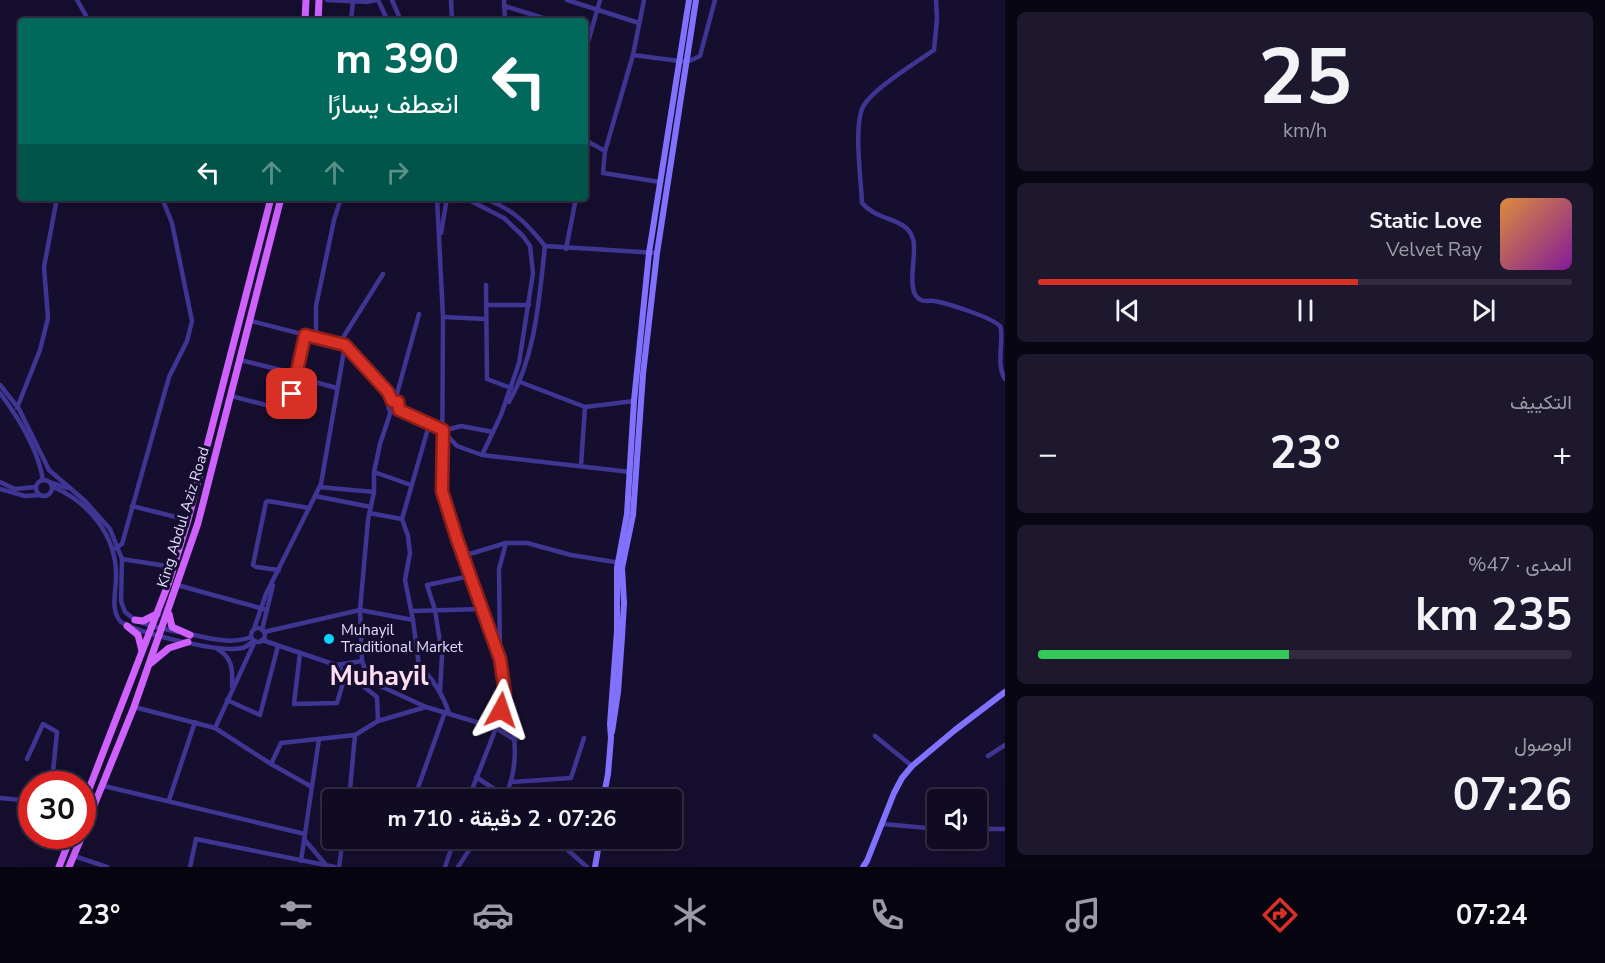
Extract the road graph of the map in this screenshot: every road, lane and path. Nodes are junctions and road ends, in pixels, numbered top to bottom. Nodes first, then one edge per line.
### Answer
1 (77, 0) edge
2 (306, 0) edge
3 (319, 0) edge
4 (327, 0) edge
5 (377, 0) edge
6 (392, 0) edge
7 (451, 0) edge
8 (504, 0) edge
9 (567, 0) edge
10 (600, 0) edge
11 (644, 0) edge
12 (689, 0) edge
13 (696, 0) edge
14 (715, 0) edge
15 (936, 0) edge
16 (353, 1) edge
17 (504, 6) junction
18 (597, 10) junction
19 (87, 18) edge
20 (305, 18) edge
21 (318, 18) edge
22 (351, 18) edge
23 (386, 18) edge
24 (400, 18) edge
25 (452, 18) edge
26 (505, 18) edge
27 (543, 18) edge
28 (639, 23) junction
29 (588, 31) edge
30 (633, 55) junction
31 (684, 62) junction
32 (588, 142) edge
33 (605, 151) junction
34 (660, 182) junction
35 (56, 201) edge
36 (163, 201) edge
37 (271, 201) edge
38 (280, 201) edge
39 (340, 201) edge
40 (437, 201) edge
41 (446, 201) edge
42 (471, 201) edge
43 (492, 201) edge
44 (575, 201) edge
45 (440, 238) junction
46 (530, 246) junction
47 (544, 246) junction
48 (566, 249) junction
49 (649, 253) junction
50 (657, 253) junction
51 (383, 274) dead end
52 (486, 285) dead end
53 (486, 304) junction
54 (530, 305) junction
55 (419, 314) dead end
56 (443, 316) junction
57 (486, 319) junction
58 (250, 321) junction
59 (305, 335) junction
60 (316, 338) junction
61 (342, 345) junction
62 (240, 360) junction
63 (296, 375) junction
64 (1005, 379) edge
65 (520, 382) junction
66 (0, 385) edge
67 (338, 388) junction
68 (511, 388) junction
69 (0, 393) edge
70 (231, 396) junction
71 (393, 401) junction
72 (634, 401) junction
73 (585, 407) junction
74 (17, 408) junction
75 (399, 410) junction
76 (391, 411) junction
77 (501, 415) junction
78 (429, 425) junction
79 (443, 430) junction
80 (492, 432) junction
81 (482, 455) junction
82 (581, 465) junction
83 (374, 472) junction
84 (630, 472) junction
85 (44, 480) junction
86 (0, 483) edge
87 (51, 484) junction
88 (411, 484) junction
89 (36, 487) junction
90 (319, 487) junction
91 (0, 489) edge
92 (72, 490) junction
93 (374, 492) junction
94 (41, 495) junction
95 (315, 496) junction
96 (132, 506) junction
97 (371, 507) junction
98 (309, 508) junction
99 (369, 513) junction
100 (402, 519) junction
101 (188, 520) junction
102 (506, 543) junction
103 (118, 547) junction
104 (113, 550) junction
105 (463, 556) junction
106 (122, 559) junction
107 (620, 563) junction
108 (173, 567) junction
109 (279, 570) junction
110 (470, 576) junction
111 (177, 585) junction
112 (169, 608) junction
113 (264, 609) junction
114 (482, 609) junction
115 (360, 610) junction
116 (435, 610) junction
117 (412, 611) junction
118 (157, 614) junction
119 (135, 620) junction
120 (413, 620) junction
121 (127, 626) junction
122 (254, 629) junction
123 (150, 630) junction
124 (263, 631) junction
125 (160, 633) junction
126 (189, 638) junction
127 (254, 640) junction
128 (262, 640) junction
129 (213, 646) junction
130 (278, 646) junction
131 (142, 651) junction
132 (300, 653) junction
133 (500, 659) junction
134 (362, 661) junction
135 (336, 665) junction
136 (148, 668) junction
137 (346, 673) junction
138 (232, 690) junction
139 (440, 692) junction
140 (505, 693) junction
141 (1004, 695) edge
142 (227, 700) junction
143 (426, 706) junction
144 (134, 707) junction
145 (447, 713) junction
146 (378, 721) junction
147 (195, 722) junction
148 (215, 728) junction
149 (496, 728) junction
150 (355, 735) junction
151 (875, 736) dead end
152 (584, 738) dead end
153 (319, 739) junction
154 (515, 740) junction
155 (1005, 745) edge
156 (988, 756) dead end
157 (27, 759) dead end
158 (271, 764) junction
159 (912, 766) junction
160 (53, 771) edge
161 (96, 771) edge
162 (476, 777) junction
163 (513, 782) junction
164 (104, 786) junction
165 (312, 787) junction
166 (350, 789) edge
167 (420, 789) edge
168 (472, 789) edge
169 (493, 789) edge
170 (510, 789) edge
171 (605, 789) edge
172 (0, 798) edge
173 (18, 800) edge
174 (169, 800) junction
175 (96, 804) edge
176 (883, 824) junction
177 (927, 828) edge
178 (987, 829) edge
179 (1005, 829) edge
180 (305, 836) junction
181 (66, 849) edge
182 (77, 849) edge
183 (341, 849) edge
184 (451, 849) edge
185 (470, 849) edge
186 (567, 849) edge
187 (598, 849) edge
188 (74, 856) junction
189 (301, 861) junction
190 (309, 862) junction
191 (326, 866) junction
192 (58, 867) edge
193 (69, 867) edge
194 (107, 867) edge
195 (190, 867) edge
196 (304, 867) edge
197 (337, 867) edge
198 (445, 867) edge
199 (458, 867) edge
200 (587, 867) edge
201 (595, 867) edge
202 (863, 867) edge

1 - 19 street
2 - 20 main road
3 - 21 main road
4 - 16 street
5 - 16 street
5 - 23 street
6 - 24 street
7 - 25 street
8 - 17 street
9 - 18 street
10 - 18 street
11 - 28 street
12 - 31 street
13 - 31 street
14 - 31 street
15 - 64 street
16 - 22 street
17 - 26 street
17 - 27 street
18 - 28 street
18 - 29 street
28 - 30 street
30 - 31 street
30 - 33 street
31 - 34 street
31 - 50 street
32 - 33 street
33 - 34 street
34 - 49 street
35 - 74 street
36 - 96 street
37 - 101 main road, King Abdul Aziz Road
38 - 58 main road, King Abdul Aziz Road
39 - 60 street
40 - 45 street
41 - 45 street
42 - 46 street
43 - 47 street
44 - 48 street
45 - 56 street
46 - 47 street
46 - 54 street
47 - 48 street
47 - 65 street
48 - 49 street
49 - 50 street
49 - 72 street
50 - 107 street
51 - 61 street
52 - 53 street
53 - 54 street
53 - 57 street
54 - 68 street
55 - 71 street
56 - 57 street
56 - 79 street
57 - 68 street
58 - 59 street
58 - 62 main road, King Abdul Aziz Road
59 - 60 street
59 - 63 street
60 - 61 street
61 - 67 street
61 - 71 street
62 - 63 street
62 - 70 main road, King Abdul Aziz Road
63 - 67 street
63 - 70 street
65 - 73 street
65 - 77 street
66 - 74 street
67 - 90 street
68 - 77 street
69 - 85 street
70 - 111 main road, King Abdul Aziz Road
71 - 75 street
71 - 76 street
72 - 73 street
72 - 84 street
73 - 82 street
74 - 92 street
75 - 76 street
75 - 78 street
76 - 83 street
77 - 80 street
78 - 79 street
78 - 88 street
79 - 80 street
79 - 81 street
79 - 105 street
80 - 81 street
81 - 82 street
82 - 84 street
83 - 88 street
83 - 93 street
84 - 107 street
85 - 87 street
85 - 89 street
86 - 89 street
87 - 92 street
87 - 94 street
87 - 104 street
88 - 100 street
89 - 94 street
90 - 93 street
90 - 95 street
91 - 94 street
92 - 103 street
93 - 97 street
95 - 97 street
95 - 98 street
96 - 101 street
96 - 103 street
97 - 99 street
98 - 109 street
98 - 109 street
99 - 100 street
99 - 115 street
100 - 117 street
101 - 108 main road, King Abdul Aziz Road
102 - 105 street
102 - 107 street
102 - 133 street
103 - 104 street
103 - 106 street
104 - 121 street
105 - 110 street
106 - 108 street
106 - 119 street
107 - 171 street
108 - 118 main road, King Abdul Aziz Road
109 - 113 street
110 - 114 street
110 - 116 street
111 - 112 main road, King Abdul Aziz Road
111 - 113 street
112 - 125 main road, King Abdul Aziz Road
112 - 126 main road
113 - 122 street
113 - 124 street
114 - 116 street
114 - 133 street
115 - 120 street
115 - 124 street
115 - 134 street
116 - 117 street
116 - 139 street
117 - 120 street
118 - 119 main road
118 - 123 main road, King Abdul Aziz Road
119 - 123 street
120 - 139 street
121 - 123 street
121 - 131 main road
122 - 124 street
122 - 127 street
123 - 125 street
123 - 131 main road, King Abdul Aziz Road
124 - 128 street
125 - 126 street
125 - 136 main road, King Abdul Aziz Road
126 - 127 street
126 - 129 street
126 - 136 main road
127 - 128 street
127 - 129 street
127 - 138 street
128 - 130 street
129 - 138 street
130 - 132 street
130 - 142 street
131 - 161 main road, King Abdul Aziz Road
132 - 135 street
132 - 137 street
133 - 140 street
134 - 135 street
134 - 143 street
135 - 137 street
136 - 144 main road, King Abdul Aziz Road
137 - 146 street
138 - 142 street
139 - 145 street
140 - 149 street
140 - 154 street
141 - 159 street
142 - 148 street
143 - 145 street
143 - 146 street
144 - 147 street
144 - 164 main road, King Abdul Aziz Road
145 - 149 street
145 - 167 street
146 - 150 street
147 - 148 street
147 - 174 street
148 - 158 street
149 - 154 street
149 - 162 street
150 - 153 street
150 - 166 street
151 - 159 street
152 - 163 street
153 - 158 street
153 - 165 street
154 - 163 street
155 - 156 street
157 - 160 street
158 - 165 street
159 - 176 street
162 - 168 street
162 - 169 street
163 - 170 street
164 - 174 street
164 - 175 main road, King Abdul Aziz Road
165 - 180 street
172 - 173 street
174 - 180 street
176 - 177 street
176 - 202 street
178 - 179 street
180 - 189 street
180 - 191 street
181 - 192 main road
182 - 188 main road, King Abdul Aziz Road
183 - 197 street
184 - 198 street
185 - 199 street
186 - 200 street
187 - 201 street
188 - 193 main road, King Abdul Aziz Road
188 - 194 street
189 - 190 street
189 - 195 street
190 - 191 street
190 - 196 street
191 - 197 street

